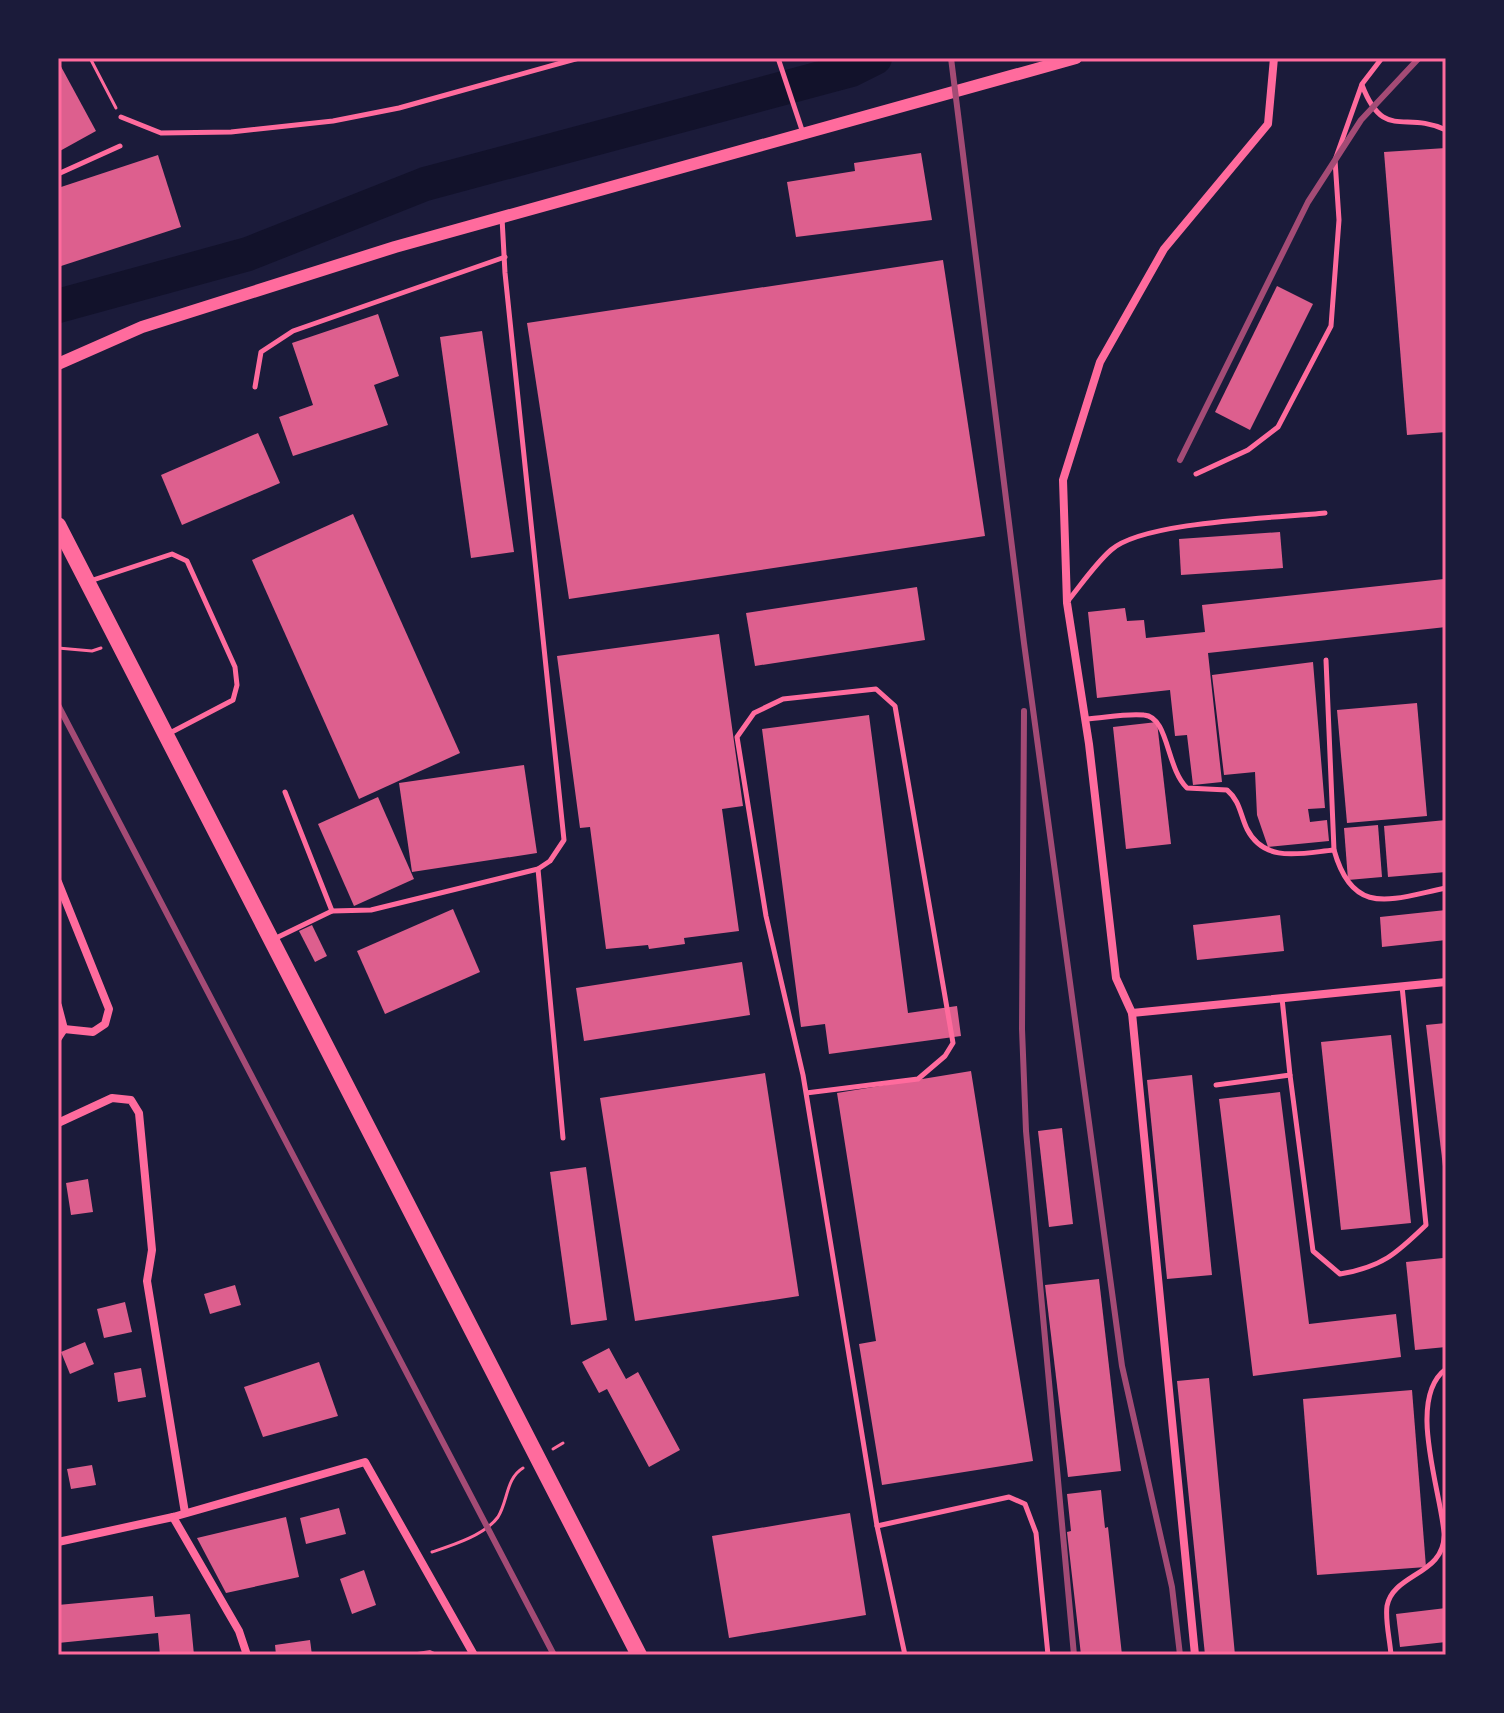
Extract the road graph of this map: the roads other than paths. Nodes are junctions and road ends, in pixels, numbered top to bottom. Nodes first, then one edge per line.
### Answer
1 (579, 58) edge
2 (778, 58) edge
3 (1076, 58) edge
4 (1274, 58) edge
5 (1382, 58) edge
6 (1362, 84) junction
7 (121, 117) road end
8 (1446, 130) edge
9 (803, 133) junction
10 (120, 146) dead end
11 (58, 174) edge
12 (502, 217) junction
13 (505, 257) junction
14 (58, 364) edge
15 (255, 387) dead end
16 (1196, 474) dead end
17 (1325, 513) dead end
18 (58, 525) edge
19 (89, 581) junction
20 (1067, 603) junction
21 (1326, 660) dead end
22 (1083, 720) junction
23 (167, 735) junction
24 (285, 792) dead end
25 (1334, 850) junction
26 (538, 869) junction
27 (58, 882) edge
28 (1446, 888) edge
29 (332, 911) junction
30 (274, 939) junction
31 (1446, 982) edge
32 (1402, 986) junction
33 (1282, 998) junction
34 (58, 1006) edge
35 (1132, 1013) junction
36 (64, 1029) junction
37 (58, 1038) edge
38 (1290, 1075) junction
39 (1216, 1085) dead end
40 (806, 1093) junction
41 (58, 1123) edge
42 (563, 1138) dead end
43 (1446, 1369) edge
44 (185, 1513) junction
45 (173, 1517) junction
46 (877, 1526) junction
47 (58, 1542) edge
48 (247, 1655) edge
49 (474, 1655) edge
50 (639, 1655) edge
51 (905, 1655) edge
52 (1048, 1655) edge
53 (1195, 1655) edge
54 (1391, 1655) edge

1 - 7 lane
2 - 9 lane
3 - 9 street
4 - 20 street
5 - 6 lane
6 - 8 lane
6 - 16 lane
9 - 12 street
10 - 11 lane
12 - 13 lane
12 - 14 street
13 - 15 lane
13 - 26 lane
17 - 20 lane
18 - 19 main road
19 - 23 main road
19 - 23 lane
20 - 22 street
21 - 25 lane
22 - 25 lane
22 - 35 street
23 - 30 main road
24 - 29 lane
25 - 28 lane
26 - 29 lane
26 - 42 lane
27 - 36 street
29 - 30 lane
30 - 50 main road
31 - 32 street
32 - 33 street
32 - 38 lane
33 - 35 street
33 - 38 lane
34 - 36 street
35 - 53 street
36 - 37 street
38 - 39 lane
40 - 40 lane
40 - 46 lane
41 - 44 street
43 - 54 lane
44 - 45 street
44 - 49 street
45 - 47 street
45 - 48 street
46 - 51 lane
46 - 52 lane

